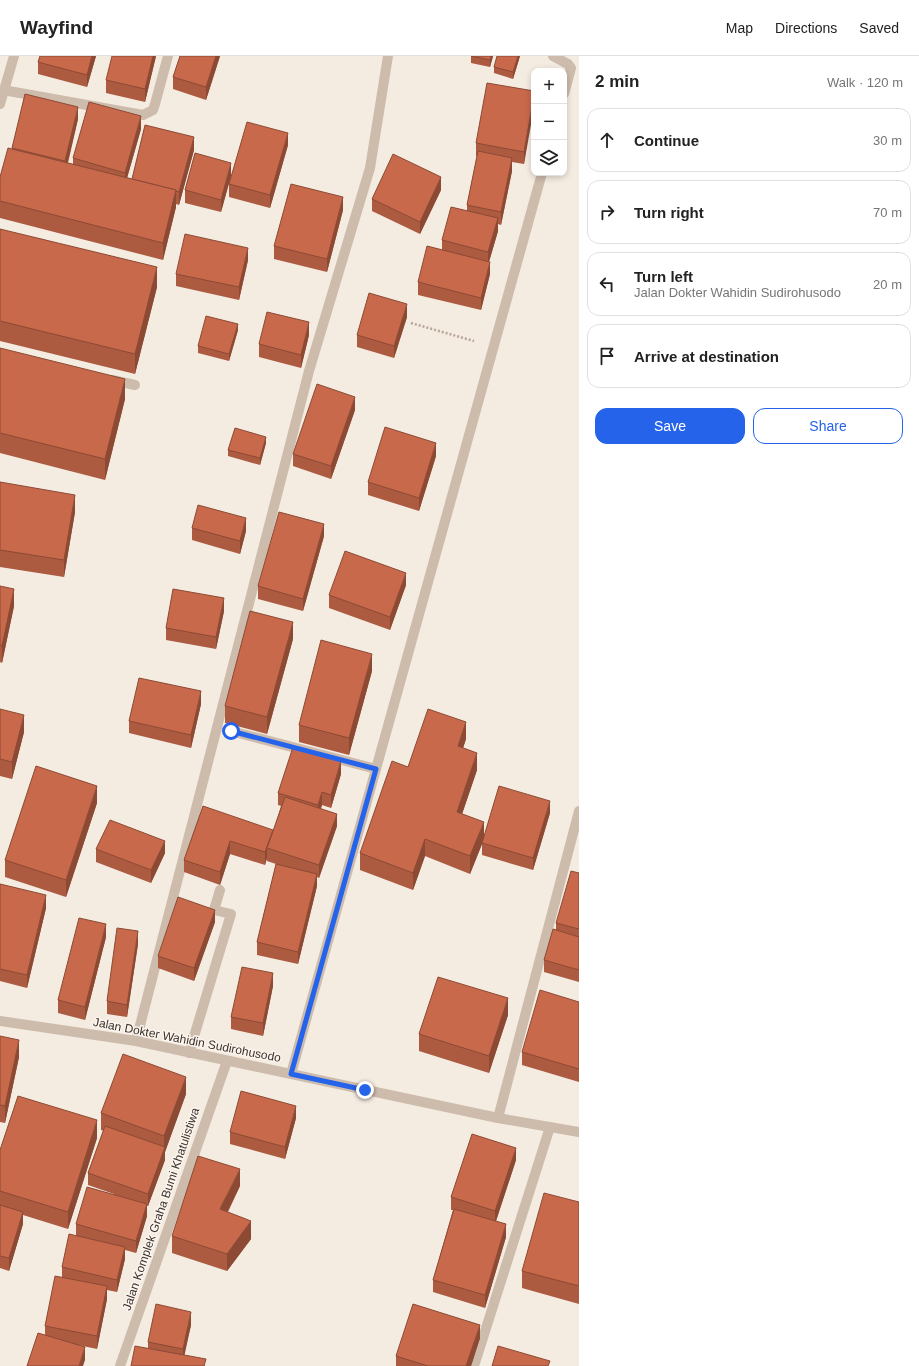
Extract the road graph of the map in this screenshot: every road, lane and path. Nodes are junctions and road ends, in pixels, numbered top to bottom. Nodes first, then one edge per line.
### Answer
1 (14, 56) edge
2 (168, 56) edge
3 (388, 56) edge
4 (553, 56) edge
5 (567, 83) edge
6 (3, 90) junction
7 (0, 104) edge
8 (541, 176) edge
9 (411, 323) dead end
10 (494, 347) junction
11 (105, 378) edge
12 (135, 385) dead end
13 (231, 731) dead end
14 (376, 769) junction
15 (579, 811) edge
16 (220, 890) dead end
17 (0, 1021) edge
18 (136, 1041) junction
19 (189, 1053) junction
20 (227, 1061) junction
21 (291, 1074) junction
22 (498, 1118) junction
23 (550, 1127) junction
24 (579, 1132) edge
25 (120, 1366) edge
26 (474, 1366) edge

1 - 6 street
2 - 6 street
3 - 18 street
4 - 5 street
6 - 7 street
8 - 10 street
9 - 10 path
10 - 14 street
11 - 12 street
13 - 14 street
14 - 21 street
15 - 22 street
16 - 19 street
17 - 18 street, Jalan Dokter Wahidin Sudirohusodo
18 - 19 street, Jalan Dokter Wahidin Sudirohusodo
19 - 20 street, Jalan Dokter Wahidin Sudirohusodo
20 - 21 street, Jalan Dokter Wahidin Sudirohusodo
20 - 25 street, Jalan Komplek Graha Bumi Khatulistiwa
21 - 22 street, Jalan Dokter Wahidin Sudirohusodo
22 - 23 street, Jalan Dokter Wahidin Sudirohusodo
23 - 24 street, Jalan Dokter Wahidin Sudirohusodo
23 - 26 street

